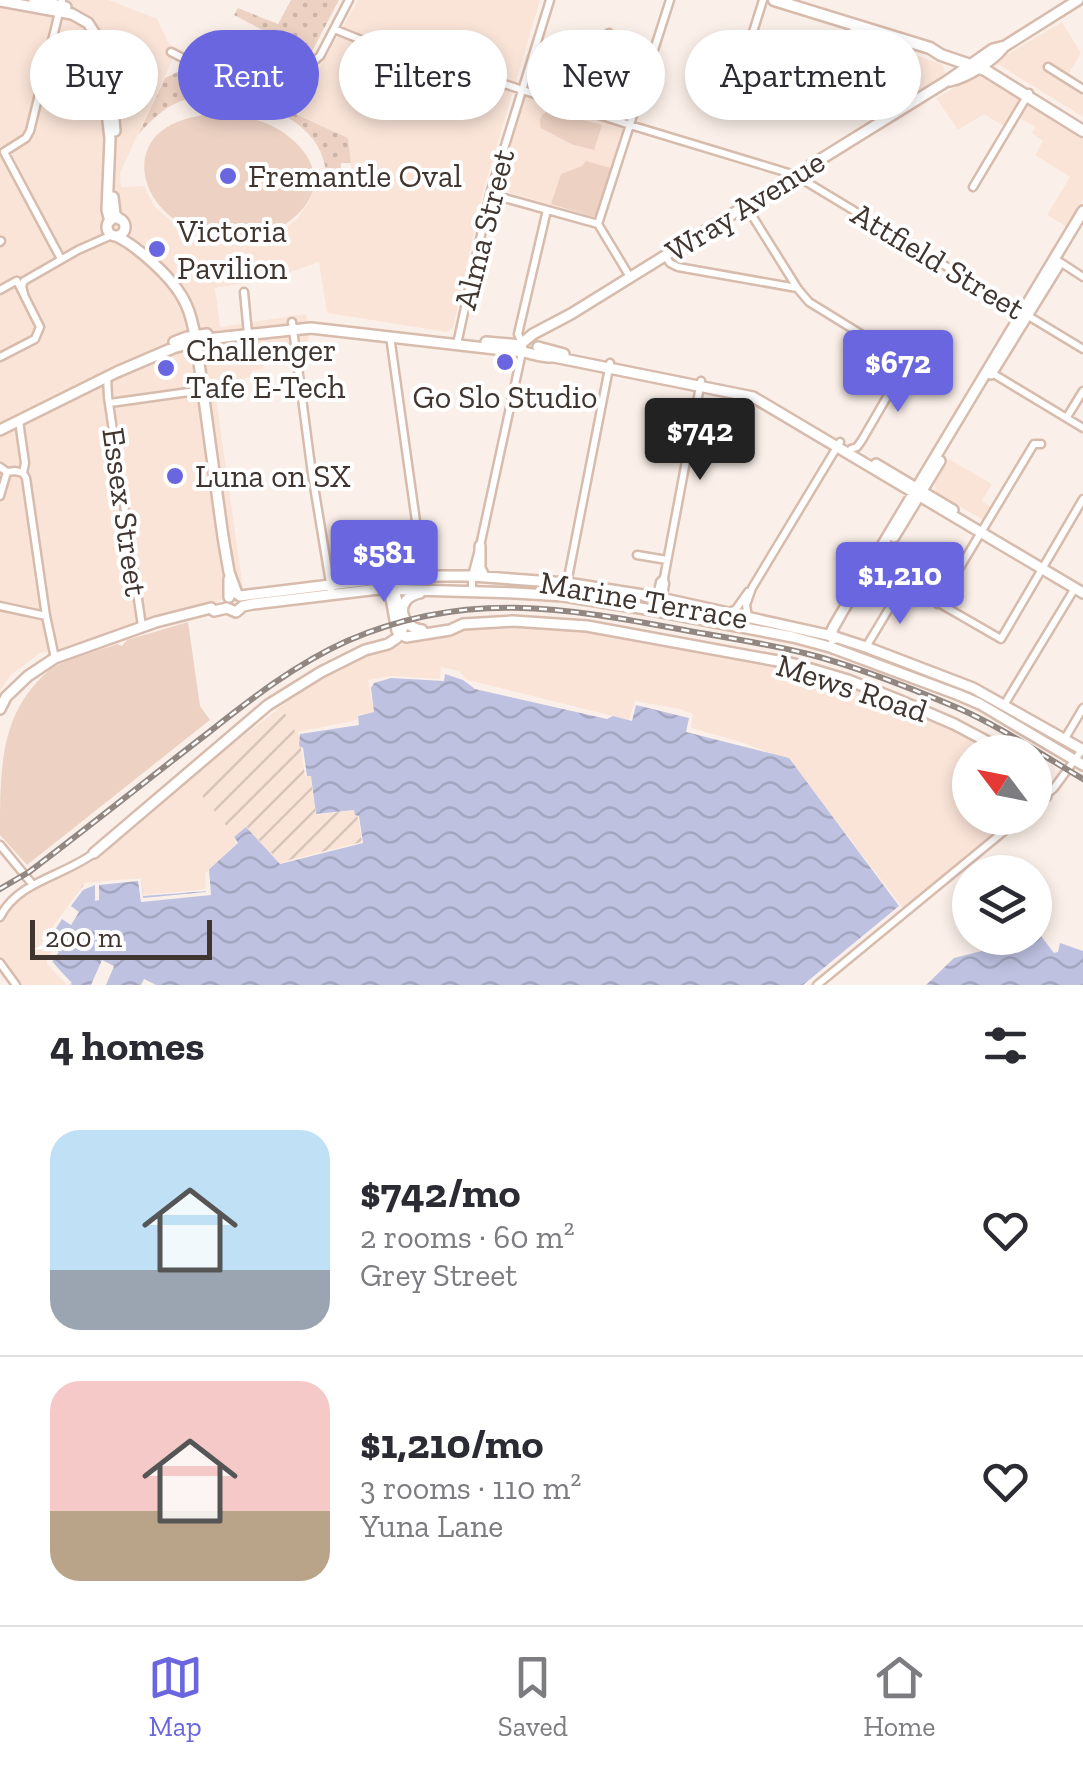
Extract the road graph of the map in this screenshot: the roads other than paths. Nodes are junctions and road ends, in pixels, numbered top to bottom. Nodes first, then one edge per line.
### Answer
1 (0, 0) edge
2 (34, 0) edge
3 (349, 0) edge
4 (550, 0) edge
5 (670, 0) edge
6 (763, 0) edge
7 (774, 0) edge
8 (1078, 0) edge
9 (1065, 3) edge
10 (57, 6) edge
11 (856, 26) junction
12 (334, 29) junction
13 (754, 30) edge
14 (855, 30) edge
15 (930, 48) junction
16 (171, 52) dead end
17 (945, 56) junction
18 (978, 63) junction
19 (1048, 67) dead end
20 (950, 78) junction
21 (522, 89) junction
22 (1083, 89) edge
23 (527, 91) edge
24 (1028, 94) junction
25 (616, 120) edge
26 (630, 125) junction
27 (1083, 128) edge
28 (2, 151) edge
29 (795, 175) junction
30 (973, 187) dead end
31 (490, 194) junction
32 (746, 206) junction
33 (547, 210) junction
34 (1083, 211) edge
35 (1083, 222) edge
36 (598, 224) junction
37 (115, 228) junction
38 (668, 254) junction
39 (59, 260) junction
40 (1057, 261) junction
41 (630, 277) junction
42 (1083, 277) edge
43 (17, 280) junction
44 (798, 288) junction
45 (0, 290) edge
46 (244, 292) dead end
47 (24, 294) junction
48 (1024, 314) junction
49 (292, 325) junction
50 (248, 331) junction
51 (390, 336) junction
52 (196, 338) junction
53 (458, 341) junction
54 (527, 347) junction
55 (1083, 349) edge
56 (0, 358) edge
57 (610, 366) junction
58 (992, 373) junction
59 (107, 376) junction
60 (94, 383) junction
61 (701, 383) junction
62 (203, 390) junction
63 (1083, 391) edge
64 (109, 400) junction
65 (1066, 417) junction
66 (19, 421) junction
67 (0, 428) edge
68 (1083, 428) edge
69 (839, 444) junction
70 (1041, 444) dead end
71 (851, 449) junction
72 (4, 470) edge
73 (23, 473) junction
74 (919, 492) junction
75 (0, 496) edge
76 (1083, 499) edge
77 (983, 530) junction
78 (480, 546) junction
79 (638, 555) dead end
80 (667, 560) junction
81 (874, 566) junction
82 (1044, 567) junction
83 (404, 576) junction
84 (433, 576) junction
85 (472, 576) junction
86 (484, 576) junction
87 (365, 580) junction
88 (567, 583) junction
89 (902, 587) dead end
90 (752, 588) junction
91 (437, 589) junction
92 (331, 590) junction
93 (472, 590) junction
94 (1080, 590) edge
95 (391, 591) junction
96 (660, 598) junction
97 (234, 600) junction
98 (938, 604) junction
99 (0, 606) edge
100 (657, 611) junction
101 (404, 614) junction
102 (726, 614) junction
103 (844, 614) junction
104 (46, 616) junction
105 (749, 618) junction
106 (142, 626) junction
107 (457, 626) junction
108 (422, 630) junction
109 (397, 634) junction
110 (832, 636) junction
111 (818, 638) junction
112 (844, 640) junction
113 (866, 647) junction
114 (56, 658) junction
115 (883, 666) junction
116 (7, 688) edge
117 (1004, 705) junction
118 (1083, 708) edge
119 (0, 709) edge
120 (975, 735) edge
121 (1064, 740) junction
122 (1082, 750) edge
123 (1079, 763) edge
124 (1052, 790) edge
125 (999, 835) edge
126 (0, 846) edge
127 (94, 853) joint
128 (32, 885) junction
129 (0, 917) edge
130 (0, 963) edge
131 (16, 985) edge
132 (817, 985) edge

1 - 10 street
2 - 10 street
3 - 12 street
4 - 21 street, Alma Street
5 - 26 street
6 - 13 street
7 - 11 main road
8 - 9 street, Wray Avenue
9 - 18 street, Wray Avenue
10 - 28 street
10 - 37 street
11 - 14 street
11 - 15 main road
12 - 16 street
12 - 21 street, Attfield Street
15 - 17 main road
15 - 18 main road
17 - 18 main road
17 - 20 street
18 - 20 street, Wray Avenue
18 - 24 main road
19 - 22 street
20 - 29 street, Wray Avenue
21 - 23 street, Attfield Street
21 - 31 street, Alma Street
24 - 27 main road
24 - 30 street
25 - 26 street, Attfield Street
26 - 29 street, Attfield Street
26 - 36 street
28 - 39 street
29 - 32 street, Wray Avenue
29 - 48 street, Attfield Street
31 - 33 street
31 - 53 street, Alma Street
32 - 38 street, Wray Avenue
32 - 44 street
33 - 36 street
33 - 54 street
34 - 40 street
35 - 40 street
36 - 41 street
37 - 39 street
37 - 52 street
38 - 41 street, Wray Avenue
38 - 44 street
39 - 43 street
39 - 47 street
40 - 42 street
40 - 48 street
41 - 54 street, Wray Avenue
43 - 45 street
43 - 47 street
44 - 71 street
46 - 50 street
47 - 56 street
48 - 55 street, Attfield Street
48 - 58 street
48 - 74 street
49 - 50 street
49 - 51 street
49 - 53 street
49 - 92 street
50 - 52 street
51 - 53 street
51 - 84 street
52 - 59 street
52 - 62 street
52 - 67 street
53 - 54 street
54 - 57 street
54 - 78 street
57 - 61 street
57 - 88 street
58 - 65 street
58 - 74 street
59 - 60 street
59 - 64 street, Essex Street
60 - 64 street, Essex Street
60 - 66 street
61 - 69 street
61 - 80 street
62 - 64 street
62 - 97 street
63 - 65 street
64 - 106 street, Essex Street
65 - 68 street
66 - 67 street
66 - 73 street
69 - 71 street
69 - 74 street
69 - 90 street
70 - 77 street
71 - 74 street
72 - 73 street
72 - 75 street
73 - 104 street
74 - 77 street
74 - 81 street
76 - 82 street
77 - 82 street
77 - 98 street
78 - 85 street
78 - 86 street
79 - 80 street
80 - 96 street
81 - 98 street
81 - 103 street
82 - 94 street
82 - 98 street
83 - 84 street, Marine Terrace
83 - 87 street, Marine Terrace
83 - 95 street
84 - 85 street, Marine Terrace
85 - 86 street, Marine Terrace
85 - 93 street
86 - 88 street, Marine Terrace
87 - 92 street, Marine Terrace
87 - 95 street
88 - 96 street, Marine Terrace
89 - 113 street
90 - 102 street
90 - 105 street
91 - 93 street, Marine Terrace
91 - 95 street, Marine Terrace
91 - 101 street
92 - 95 street, Marine Terrace
92 - 97 street, Marine Terrace
93 - 100 street, Marine Terrace
94 - 117 street
95 - 101 street
95 - 109 street
96 - 100 street
96 - 102 street, Marine Terrace
97 - 106 street, Marine Terrace
99 - 104 street
100 - 111 street, Marine Terrace
101 - 108 street
102 - 105 street, Marine Terrace
103 - 110 street
103 - 111 street
103 - 112 street
104 - 114 street
105 - 111 street, Marine Terrace
106 - 114 street, Marine Terrace
107 - 108 street
107 - 109 street, Mews Road
107 - 120 street, Mews Road
108 - 109 street
109 - 127 street, Mews Road
110 - 111 street
110 - 112 street
110 - 115 street
111 - 115 street, Marine Terrace
112 - 113 street
113 - 117 street
114 - 116 street, Marine Terrace
115 - 123 street, Marine Terrace
116 - 119 street, Marine Terrace
117 - 121 street
118 - 121 street
121 - 122 street
122 - 123 street
123 - 124 street
125 - 132 street
126 - 128 street
127 - 128 street, Mews Road
128 - 129 street, Mews Road
130 - 131 street

